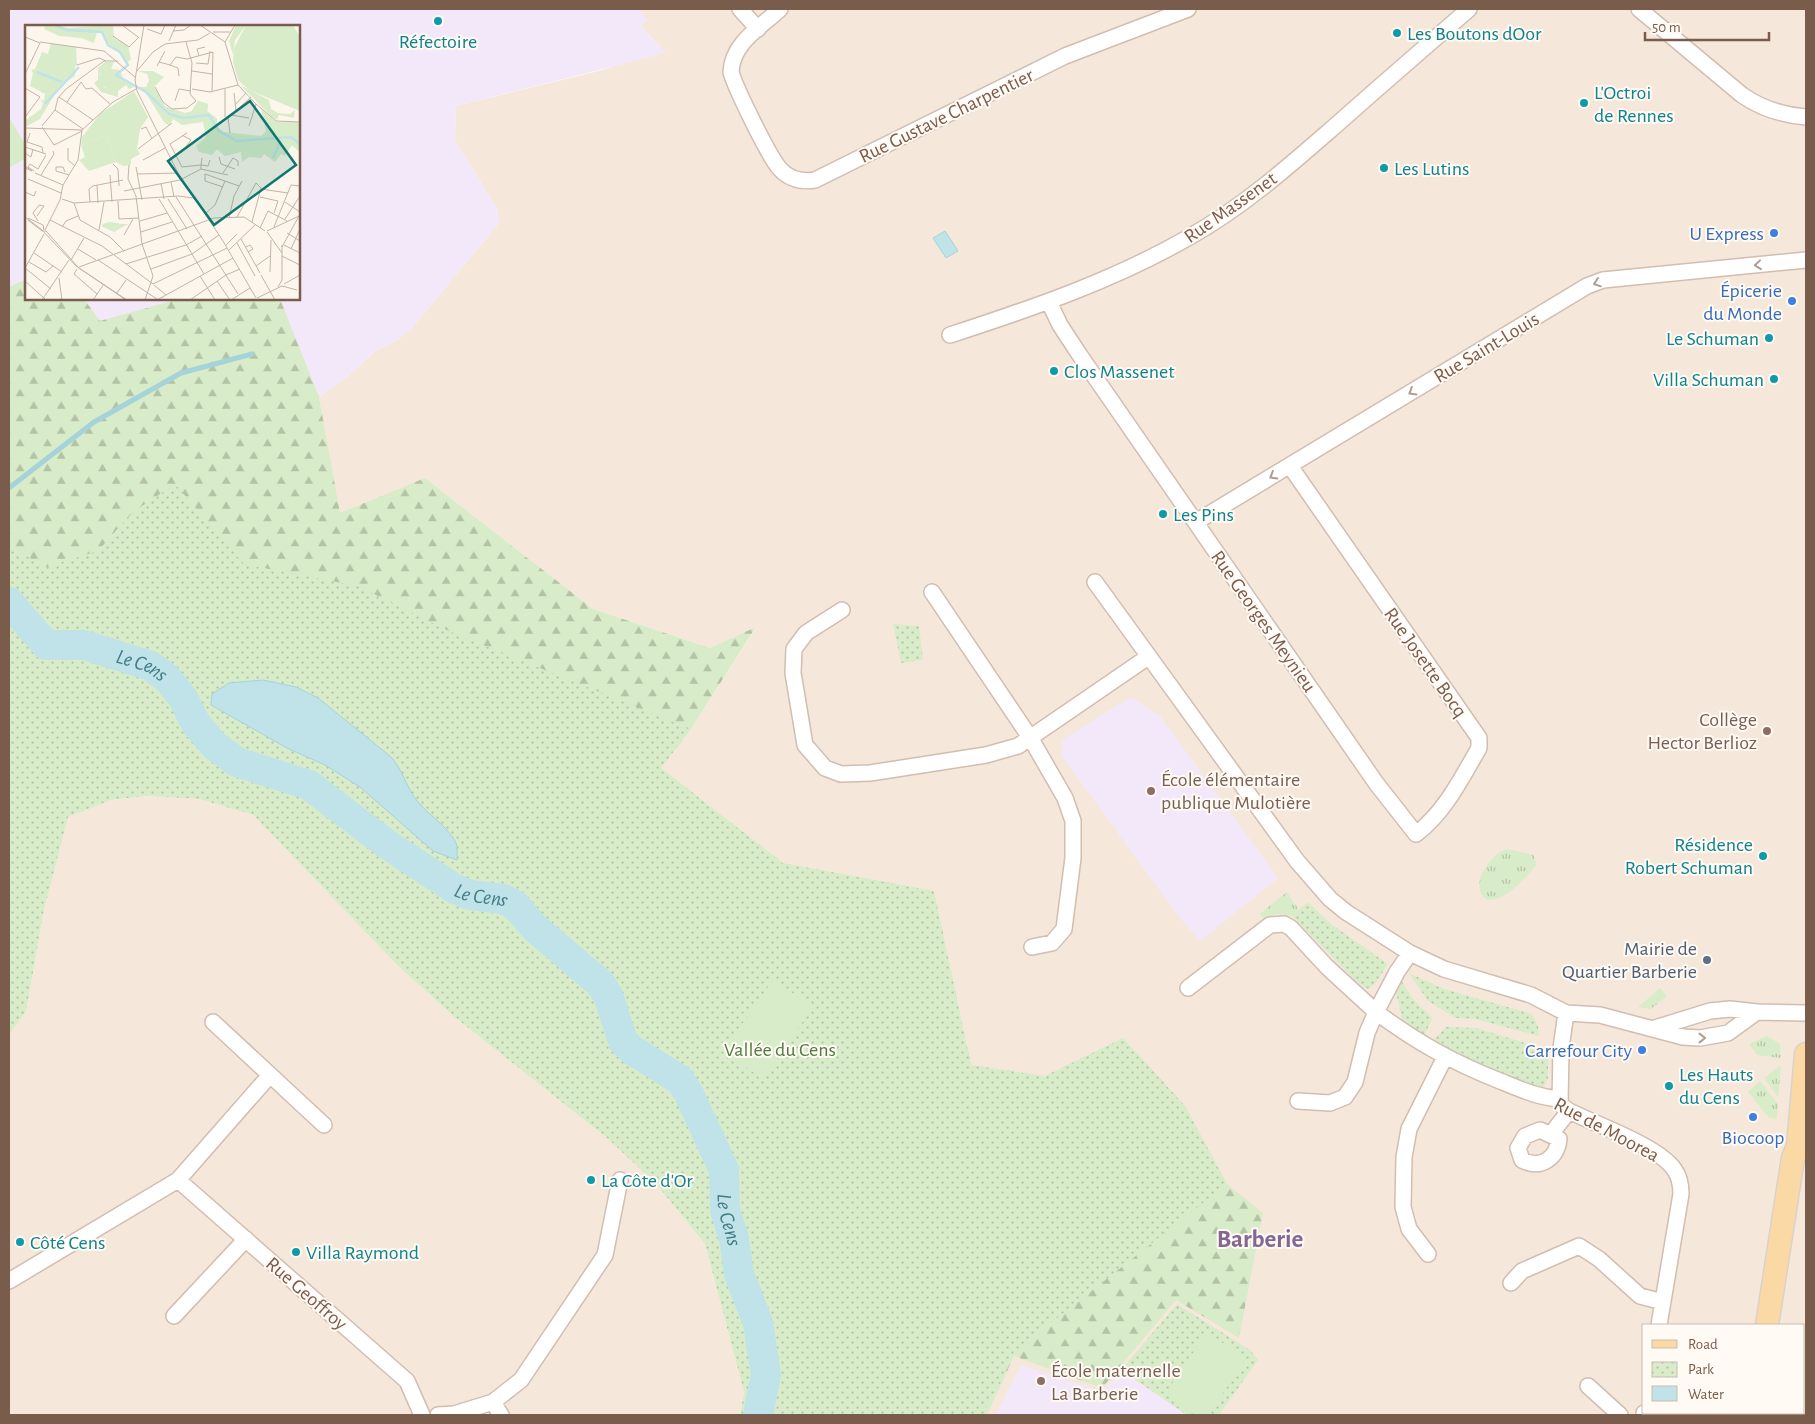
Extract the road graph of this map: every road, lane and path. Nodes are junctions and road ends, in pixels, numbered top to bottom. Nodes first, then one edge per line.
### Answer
1 (740, 9) edge
2 (780, 9) edge
3 (1188, 9) edge
4 (1469, 9) edge
5 (1639, 9) edge
6 (1657, 15) edge
7 (758, 29) junction
8 (1806, 117) edge
9 (1806, 260) edge
10 (1049, 302) junction
11 (950, 335) dead end
12 (1290, 466) junction
13 (1196, 522) junction
14 (1095, 582) dead end
15 (932, 592) dead end
16 (842, 610) dead end
17 (1148, 657) junction
18 (1031, 739) junction
19 (1399, 813) joint
20 (1032, 947) dead end
21 (1410, 953) junction
22 (1188, 988) dead end
23 (1376, 1012) junction
24 (1757, 1012) junction
25 (1806, 1013) edge
26 (1566, 1014) junction
27 (213, 1022) dead end
28 (1655, 1028) junction
29 (1806, 1054) edge
30 (1445, 1057) junction
31 (270, 1075) junction
32 (1559, 1099) junction
33 (1298, 1101) dead end
34 (1569, 1111) junction
35 (324, 1125) dead end
36 (1551, 1134) dead end
37 (1802, 1148) edge
38 (178, 1180) junction
39 (620, 1180) dead end
40 (246, 1239) junction
41 (1428, 1254) dead end
42 (9, 1281) edge
43 (1511, 1283) dead end
44 (1663, 1302) junction
45 (174, 1316) dead end
46 (1659, 1324) edge
47 (1767, 1324) edge
48 (1588, 1386) dead end
49 (493, 1402) junction
50 (422, 1415) edge
51 (438, 1415) edge
52 (501, 1415) edge
53 (1620, 1415) edge

1 - 7 street
2 - 7 street, Rue Gustave Charpentier
3 - 7 street, Rue Gustave Charpentier
4 - 10 street, Rue Massenet
5 - 6 street
6 - 8 street
9 -> 12 street, Rue Saint-Louis
10 - 11 street, Rue Massenet
10 - 13 street, Rue Georges Meynieu
12 -> 13 street, Rue Saint-Louis
12 - 19 street, Rue Josette Bocq
13 - 19 street, Rue Georges Meynieu
14 - 17 street
15 - 18 street
16 - 18 street
17 - 18 street
17 - 21 street
18 - 20 street
21 - 23 street
21 - 26 street
22 - 23 street, Rue de Moorea
23 - 30 street, Rue de Moorea
23 - 33 street
24 - 25 street
24 - 28 street
28 -> 24 street
26 - 28 street
26 - 32 street
27 - 31 street
29 - 37 main road
30 - 32 street, Rue de Moorea
30 - 41 street
31 - 35 street
31 - 38 street
32 - 34 street, Rue de Moorea
34 - 36 street
34 - 44 street, Rue de Moorea
37 - 47 main road
38 - 40 street, Rue Geoffroy
38 - 42 street
39 - 49 street
40 - 45 street
40 - 50 street, Rue Geoffroy
43 - 44 street
44 - 46 street, Rue de Moorea
48 - 53 street
49 - 51 street
49 - 52 street

